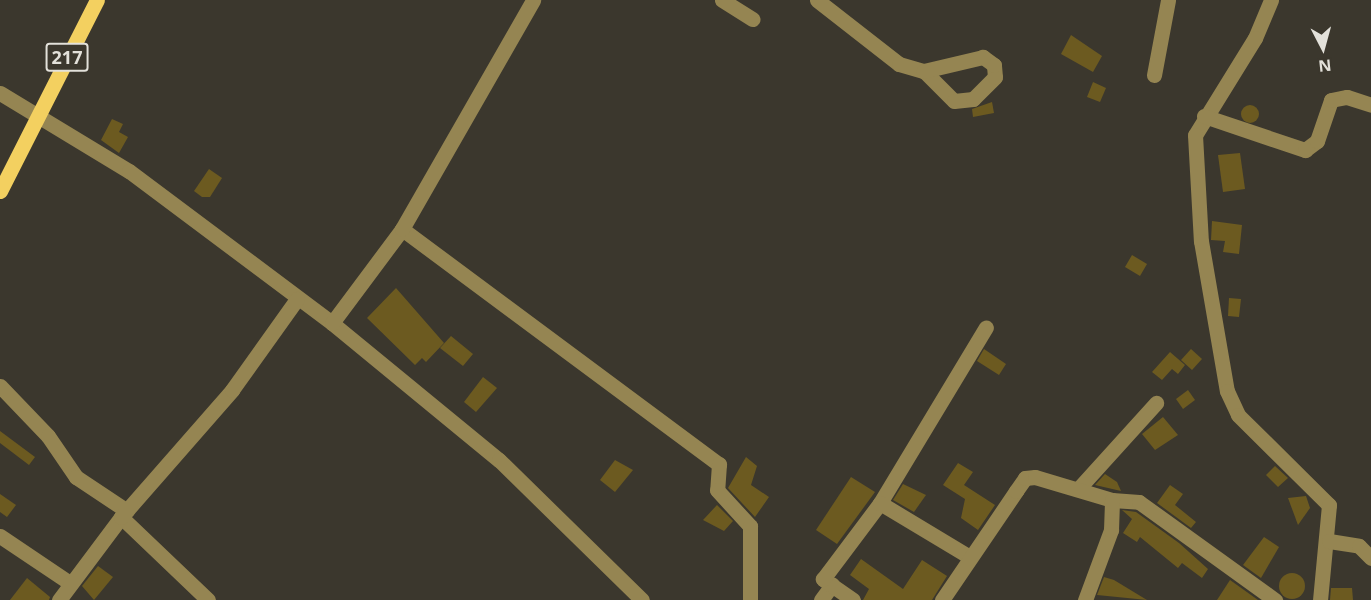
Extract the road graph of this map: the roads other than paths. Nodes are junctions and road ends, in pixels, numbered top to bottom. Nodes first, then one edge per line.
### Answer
1 (97, 0) edge
2 (534, 0) edge
3 (722, 0) edge
4 (817, 0) edge
5 (1168, 0) edge
6 (1271, 0) edge
7 (752, 19) dead end
8 (924, 71) dead end
9 (1154, 75) dead end
10 (0, 93) edge
11 (1371, 105) edge
12 (38, 115) junction
13 (1204, 116) junction
14 (0, 191) edge
15 (402, 229) junction
16 (297, 298) junction
17 (332, 323) junction
18 (986, 327) dead end
19 (0, 386) edge
20 (1156, 403) dead end
21 (1079, 488) junction
22 (1112, 500) junction
23 (880, 503) junction
24 (124, 514) junction
25 (0, 536) edge
26 (1329, 541) junction
27 (970, 557) junction
28 (1371, 558) edge
29 (70, 583) junction
30 (832, 585) junction
31 (58, 600) edge
32 (208, 600) edge
33 (642, 600) edge
34 (750, 600) edge
35 (821, 600) edge
36 (853, 600) edge
37 (942, 600) edge
38 (1085, 600) edge
39 (1275, 600) edge
40 (1320, 600) edge

1 - 12 main road, 217
2 - 15 street
3 - 7 street
4 - 8 street
5 - 9 street
6 - 13 street
10 - 12 street
11 - 13 street
12 - 14 main road, 217
12 - 16 street
13 - 26 street
15 - 17 street
15 - 34 street
16 - 17 street
16 - 24 street
17 - 33 street
18 - 23 street
19 - 24 street
20 - 21 street
21 - 22 street
21 - 27 street
22 - 38 street
22 - 39 street
23 - 27 street
23 - 30 street
24 - 29 street
24 - 32 street
25 - 29 street
26 - 28 street
26 - 40 street
27 - 37 street
29 - 31 street
30 - 35 street
30 - 36 street

